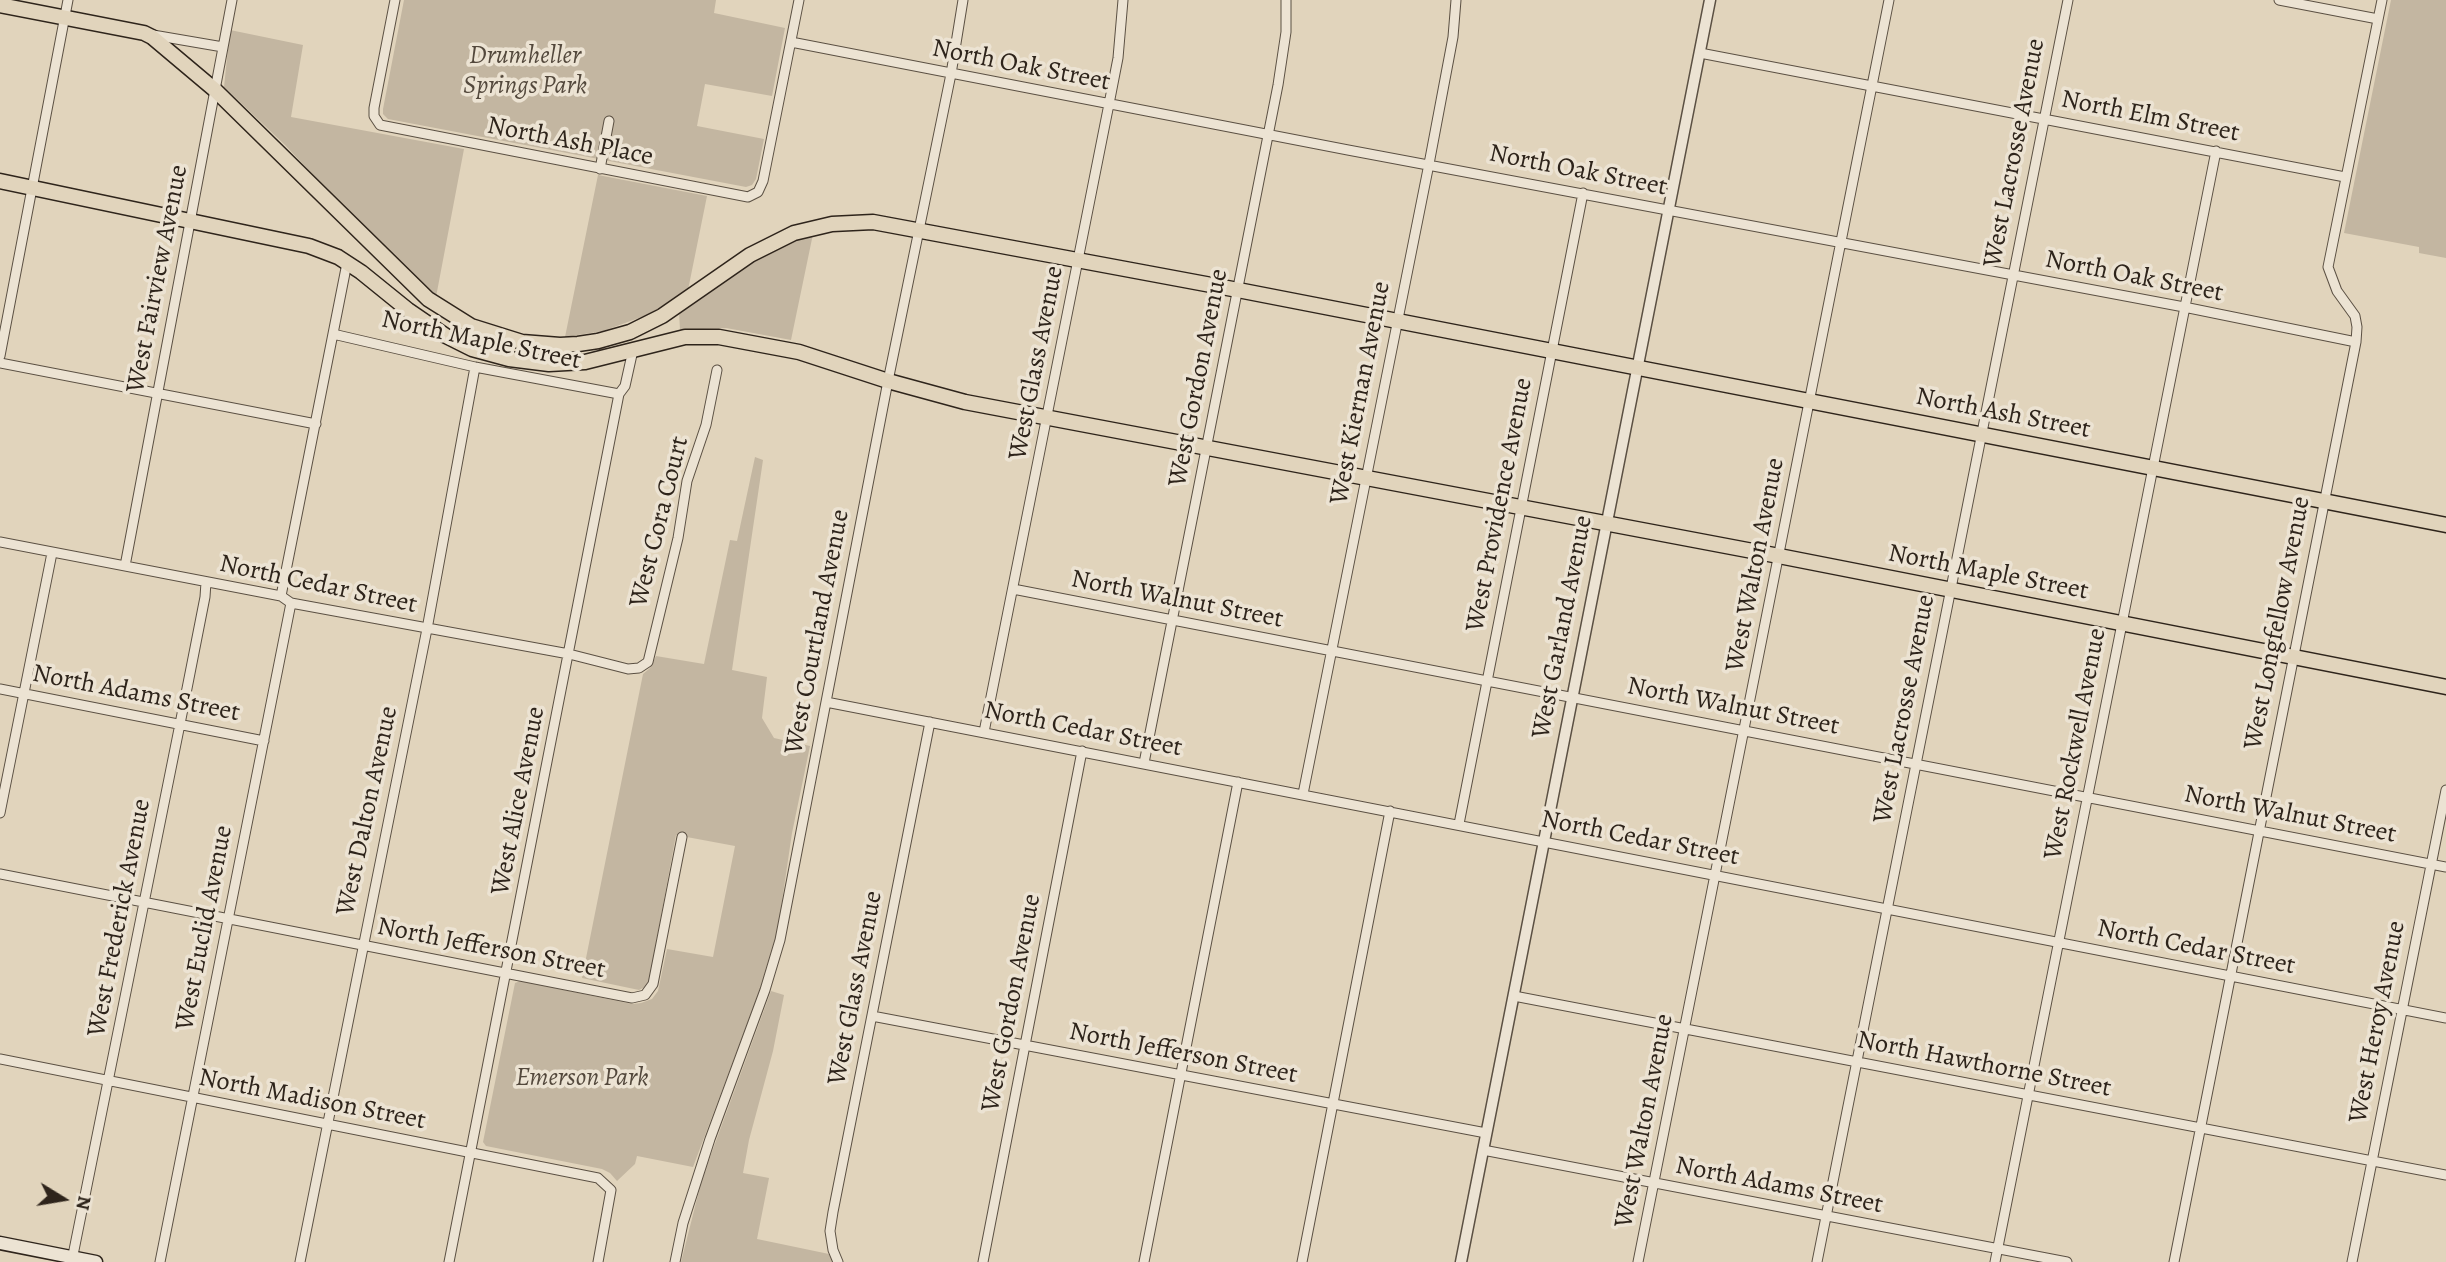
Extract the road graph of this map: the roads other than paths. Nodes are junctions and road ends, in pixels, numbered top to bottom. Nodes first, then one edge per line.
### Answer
1 (68, 0) edge
2 (232, 0) edge
3 (395, 0) edge
4 (799, 0) edge
5 (963, 0) edge
6 (1124, 0) edge
7 (1286, 0) edge
8 (1456, 0) edge
9 (1710, 0) edge
10 (1889, 0) edge
11 (2068, 0) edge
12 (2279, 0) edge
13 (2382, 0) edge
14 (0, 5) edge
15 (65, 17) junction
16 (2378, 19) junction
17 (144, 33) junction
18 (791, 42) junction
19 (223, 47) junction
20 (1700, 53) junction
21 (951, 74) junction
22 (1873, 86) junction
23 (215, 90) junction
24 (1109, 104) junction
25 (2043, 118) junction
26 (609, 121) dead end
27 (1268, 134) junction
28 (2216, 151) junction
29 (1429, 164) junction
30 (600, 169) junction
31 (2345, 177) junction
32 (0, 181) edge
33 (32, 188) junction
34 (1583, 193) junction
35 (1668, 210) junction
36 (191, 220) junction
37 (919, 229) junction
38 (1842, 243) junction
39 (1079, 260) junction
40 (348, 263) junction
41 (2012, 276) junction
42 (1238, 290) junction
43 (2184, 307) junction
44 (1397, 321) junction
45 (333, 334) junction
46 (2356, 342) junction
47 (633, 350) junction
48 (1552, 351) junction
49 (0, 356) edge
50 (0, 363) edge
51 (1637, 367) junction
52 (475, 368) junction
53 (718, 370) dead end
54 (888, 381) junction
55 (158, 392) junction
56 (619, 394) junction
57 (1809, 401) junction
58 (1047, 417) junction
59 (316, 424) junction
60 (1980, 434) junction
61 (1206, 448) junction
62 (2152, 468) junction
63 (1365, 479) junction
64 (2324, 501) junction
65 (1520, 508) junction
66 (1606, 524) junction
67 (2446, 525) edge
68 (0, 542) edge
69 (51, 553) junction
70 (1779, 556) junction
71 (125, 566) junction
72 (206, 582) junction
73 (1013, 589) junction
74 (1950, 590) junction
75 (281, 596) junction
76 (291, 603) junction
77 (1171, 620) junction
78 (2121, 624) junction
79 (427, 629) junction
80 (1331, 652) junction
81 (569, 654) junction
82 (2293, 657) junction
83 (628, 669) joint
84 (1487, 681) junction
85 (2446, 687) edge
86 (0, 689) edge
87 (24, 693) junction
88 (1572, 697) junction
89 (825, 702) junction
90 (930, 722) junction
91 (180, 724) junction
92 (1745, 730) junction
93 (984, 732) junction
94 (264, 741) junction
95 (1082, 751) junction
96 (1144, 763) junction
97 (1916, 763) junction
98 (1238, 782) junction
99 (2446, 790) edge
100 (1303, 794) junction
101 (2087, 797) junction
102 (1390, 811) junction
103 (0, 813) edge
104 (1459, 824) junction
105 (2259, 830) junction
106 (682, 837) dead end
107 (1544, 841) junction
108 (2431, 864) junction
109 (2446, 867) edge
110 (0, 874) edge
111 (1716, 876) junction
112 (145, 903) junction
113 (1887, 909) junction
114 (228, 919) junction
115 (2058, 943) junction
116 (362, 946) junction
117 (506, 974) junction
118 (2230, 976) junction
119 (1514, 996) junction
120 (2402, 1009) junction
121 (872, 1016) junction
122 (2446, 1018) edge
123 (1685, 1030) junction
124 (1026, 1044) junction
125 (0, 1059) edge
126 (1857, 1062) junction
127 (1180, 1074) junction
128 (110, 1081) junction
129 (2027, 1095) junction
130 (192, 1098) junction
131 (1332, 1104) junction
132 (327, 1124) junction
133 (2200, 1127) junction
134 (1486, 1133) junction
135 (1483, 1150) junction
136 (471, 1153) junction
137 (2372, 1160) junction
138 (2446, 1175) edge
139 (1654, 1183) junction
140 (1826, 1217) junction
141 (0, 1243) edge
142 (1997, 1249) junction
143 (72, 1260) edge
144 (96, 1262) edge
145 (160, 1262) edge
146 (300, 1262) edge
147 (449, 1262) edge
148 (598, 1262) edge
149 (675, 1262) edge
150 (838, 1262) edge
151 (983, 1262) edge
152 (1144, 1262) edge
153 (1302, 1262) edge
154 (1461, 1262) edge
155 (1638, 1262) edge
156 (1817, 1262) edge
157 (1995, 1262) edge
158 (2067, 1262) edge
159 (2174, 1262) edge
160 (2352, 1262) edge

1 - 15 street
2 - 19 street, West Fairview Avenue
3 - 30 street, North Ash Place
4 - 18 street
5 - 21 street, West Courtland Avenue
6 - 24 street, West Glass Avenue
7 - 27 street, West Gordon Avenue
8 - 29 street, West Kiernan Avenue
9 - 20 street, West Garland Avenue
10 - 22 street, West Walton Avenue
11 - 25 street, West Lacrosse Avenue
12 - 16 street
13 - 16 street, West Longfellow Avenue
14 - 15 main road
15 - 17 main road
15 - 33 street
16 - 31 street, West Longfellow Avenue
17 - 19 street
17 - 23 main road, North Ash Street
18 - 21 street, North Oak Street
18 - 30 street, North Ash Place
19 - 23 street, West Fairview Avenue
20 - 22 street, North Elm Street
20 - 35 street, West Garland Avenue
21 - 24 street, North Oak Street
21 - 37 street, West Courtland Avenue
22 - 25 street, North Elm Street
22 - 38 street, West Walton Avenue
23 - 36 street, West Fairview Avenue
23 - 37 main road, North Ash Street
24 - 27 street, North Oak Street
24 - 39 street, West Glass Avenue
25 - 28 street, North Elm Street
25 - 41 street, West Lacrosse Avenue
26 - 30 street
27 - 29 street, North Oak Street
27 - 42 street, West Gordon Avenue
28 - 31 street, North Elm Street
28 - 43 street, West Rockwell Avenue
29 - 34 street, North Oak Street
29 - 44 street, West Kiernan Avenue
31 - 46 street, West Longfellow Avenue
32 - 33 main road, North Maple Street
33 - 36 main road, North Maple Street
33 - 49 street
34 - 35 street, North Oak Street
34 - 48 street, West Providence Avenue
35 - 38 street, North Oak Street
35 - 51 street, West Garland Avenue
36 - 40 main road, North Maple Street
36 - 55 street, West Fairview Avenue
37 - 39 main road, North Ash Street
37 - 54 street, West Courtland Avenue
38 - 41 street, North Oak Street
38 - 57 street, West Walton Avenue
39 - 42 main road, North Ash Street
39 - 58 street, West Glass Avenue
40 - 45 street
40 - 47 main road, North Maple Street
41 - 43 street, North Oak Street
41 - 60 street, West Lacrosse Avenue
42 - 44 main road, North Ash Street
42 - 61 street, West Gordon Avenue
43 - 46 street, North Oak Street
43 - 62 street, West Rockwell Avenue
44 - 48 main road, North Ash Street
44 - 63 street, West Kiernan Avenue
45 - 52 street, North Maple Street
45 - 59 street
46 - 64 street, West Longfellow Avenue
47 - 54 main road, North Maple Street
47 - 56 street, West Alice Avenue
48 - 51 main road, North Ash Street
48 - 65 street, West Providence Avenue
50 - 55 street
51 - 57 main road, North Ash Street
51 - 66 street, West Garland Avenue
52 - 56 street, North Maple Street
52 - 79 street, West Dalton Avenue
53 - 83 street, West Cora Court
54 - 58 main road, North Maple Street
54 - 89 street, West Courtland Avenue
55 - 59 street
55 - 71 street, West Fairview Avenue
56 - 81 street, West Alice Avenue
57 - 60 main road, North Ash Street
57 - 70 street, West Walton Avenue
58 - 61 main road, North Maple Street
58 - 73 street, West Glass Avenue
59 - 75 street
60 - 62 main road, North Ash Street
60 - 74 street, West Lacrosse Avenue
61 - 63 main road, North Maple Street
61 - 77 street, West Gordon Avenue
62 - 64 main road, North Ash Street
62 - 78 street, West Rockwell Avenue
63 - 65 main road, North Maple Street
63 - 80 street, West Kiernan Avenue
64 - 67 main road, North Ash Street
64 - 82 street, West Longfellow Avenue
65 - 66 main road, North Maple Street
65 - 84 street, West Providence Avenue
66 - 70 main road, North Maple Street
66 - 88 street, West Garland Avenue
68 - 69 street, North Cedar Street
69 - 71 street, North Cedar Street
69 - 87 street
70 - 74 main road, North Maple Street
70 - 92 street, West Walton Avenue
71 - 72 street, North Cedar Street
72 - 75 street, North Cedar Street
72 - 91 street, West Frederick Avenue
73 - 77 street, North Walnut Street
73 - 93 street, West Glass Avenue
74 - 78 main road, North Maple Street
74 - 97 street, West Lacrosse Avenue
75 - 76 street, North Cedar Street
76 - 79 street, North Cedar Street
76 - 94 street, West Euclid Avenue
77 - 80 street, North Walnut Street
77 - 96 street, West Gordon Avenue
78 - 82 main road, North Maple Street
78 - 101 street, West Rockwell Avenue
79 - 81 street, North Cedar Street
79 - 116 street, West Dalton Avenue
80 - 84 street, North Walnut Street
80 - 100 street, West Kiernan Avenue
81 - 83 street, North Cedar Street
81 - 117 street, West Alice Avenue
82 - 85 main road, North Maple Street
82 - 105 street, West Longfellow Avenue
84 - 88 street, North Walnut Street
84 - 104 street, West Providence Avenue
86 - 87 street, North Adams Street
87 - 91 street, North Adams Street
87 - 103 street
88 - 92 street, North Walnut Street
88 - 107 street, West Garland Avenue
89 - 90 street, North Cedar Street
89 - 149 street, West Courtland Avenue
90 - 93 street, North Cedar Street
90 - 121 street, West Glass Avenue
91 - 94 street, North Adams Street
91 - 112 street, West Frederick Avenue
92 - 97 street, North Walnut Street
92 - 111 street, West Walton Avenue
93 - 95 street, North Cedar Street
94 - 114 street, West Euclid Avenue
95 - 96 street, North Cedar Street
95 - 124 street, West Gordon Avenue
96 - 98 street, North Cedar Street
97 - 101 street, North Walnut Street
97 - 113 street, West Lacrosse Avenue
98 - 100 street, North Cedar Street
98 - 127 street
99 - 108 street, West Heroy Avenue
100 - 102 street, North Cedar Street
101 - 105 street, North Walnut Street
101 - 115 street, West Rockwell Avenue
102 - 104 street, North Cedar Street
102 - 131 street
104 - 107 street, North Cedar Street
105 - 108 street, North Walnut Street
105 - 118 street, West Longfellow Avenue
106 - 117 street, North Jefferson Street
107 - 111 street, North Cedar Street
107 - 119 street, West Garland Avenue
108 - 109 street, North Walnut Street
108 - 120 street, West Heroy Avenue
110 - 112 street, North Jefferson Street
111 - 113 street, North Cedar Street
111 - 123 street, West Walton Avenue
112 - 114 street, North Jefferson Street
112 - 128 street, West Frederick Avenue
113 - 115 street, North Cedar Street
113 - 126 street, West Lacrosse Avenue
114 - 116 street, North Jefferson Street
114 - 130 street, West Euclid Avenue
115 - 118 street, North Cedar Street
115 - 129 street, West Rockwell Avenue
116 - 117 street, North Jefferson Street
116 - 132 street, West Dalton Avenue
117 - 136 street, West Alice Avenue
118 - 120 street, North Cedar Street
118 - 133 street, West Longfellow Avenue
119 - 123 street, North Hawthorne Street
119 - 134 street, West Garland Avenue
120 - 122 street, North Cedar Street
120 - 137 street, West Heroy Avenue
121 - 124 street, North Jefferson Street
121 - 150 street, West Glass Avenue
123 - 126 street, North Hawthorne Street
123 - 139 street, West Walton Avenue
124 - 127 street, North Jefferson Street
124 - 151 street, West Gordon Avenue
125 - 128 street, North Madison Street
126 - 129 street, North Hawthorne Street
126 - 140 street, West Lacrosse Avenue
127 - 131 street, North Jefferson Street
127 - 152 street
128 - 130 street, North Madison Street
128 - 143 street, West Frederick Avenue
129 - 133 street, North Hawthorne Street
129 - 142 street, West Rockwell Avenue
130 - 132 street, North Madison Street
130 - 145 street, West Euclid Avenue
131 - 134 street, North Jefferson Street
131 - 153 street
132 - 136 street, North Madison Street
132 - 146 street, West Dalton Avenue
133 - 137 street, North Hawthorne Street
133 - 159 street, West Longfellow Avenue
134 - 135 street, West Garland Avenue
135 - 139 street, North Adams Street
135 - 154 street, West Garland Avenue
136 - 147 street, West Alice Avenue
136 - 148 street, North Madison Street
137 - 138 street, North Hawthorne Street
137 - 160 street, West Heroy Avenue
139 - 140 street, North Adams Street
139 - 155 street, West Walton Avenue
140 - 142 street, North Adams Street
140 - 156 street, West Lacrosse Avenue
141 - 143 main road
142 - 157 street, West Rockwell Avenue
142 - 158 street, North Adams Street
143 - 144 main road

